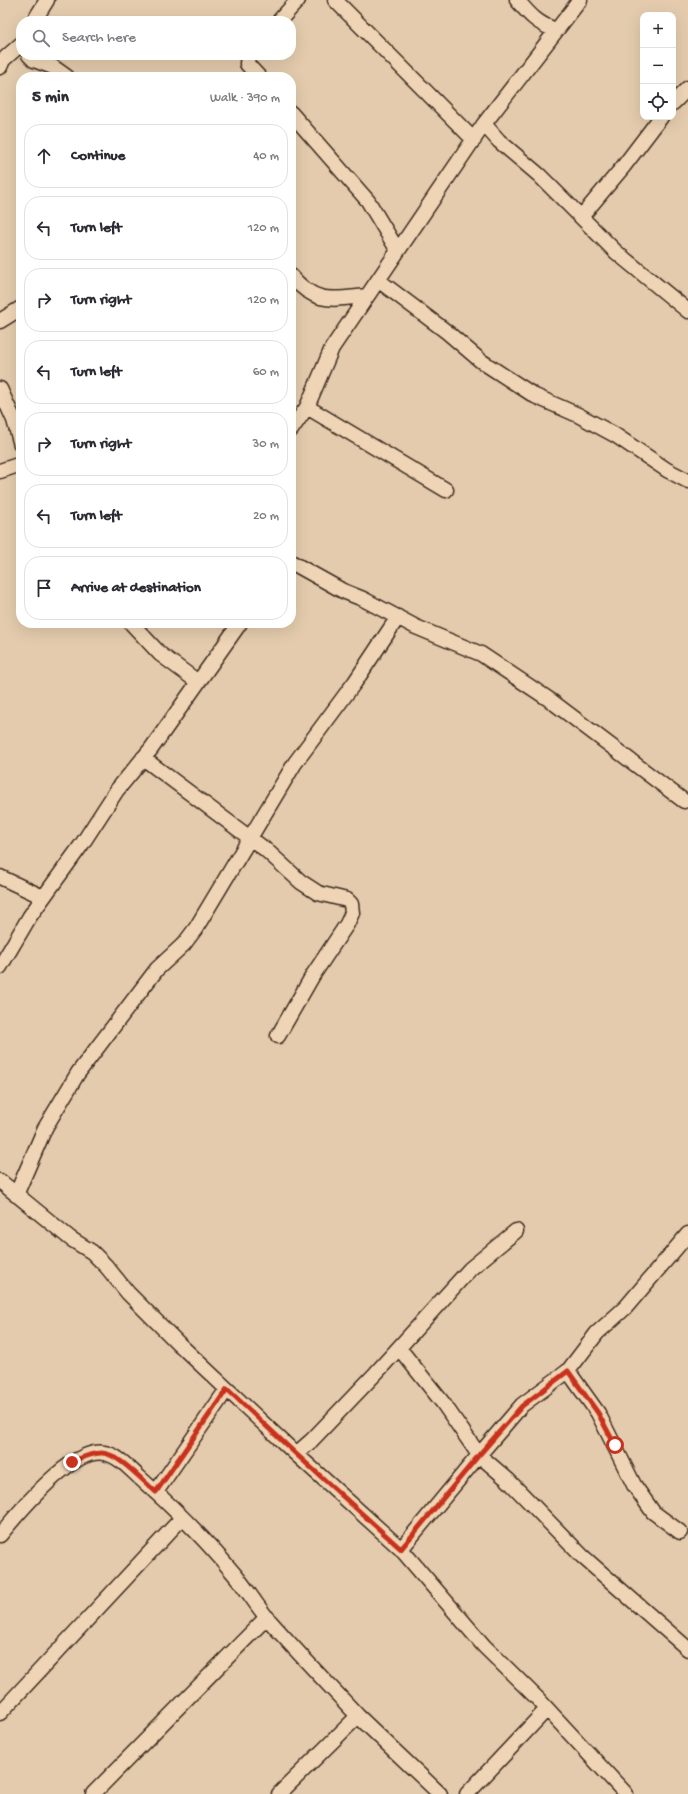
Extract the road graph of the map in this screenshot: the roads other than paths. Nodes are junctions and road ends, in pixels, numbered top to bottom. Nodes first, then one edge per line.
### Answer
1 (47, 0) edge
2 (298, 0) edge
3 (334, 0) edge
4 (517, 0) edge
5 (580, 0) edge
6 (37, 16) edge
7 (284, 16) edge
8 (557, 30) junction
9 (16, 48) edge
10 (34, 60) edge
11 (248, 60) edge
12 (0, 67) edge
13 (60, 72) edge
14 (255, 72) edge
15 (688, 88) edge
16 (676, 100) edge
17 (296, 119) edge
18 (659, 120) edge
19 (484, 124) junction
20 (474, 140) junction
21 (581, 217) junction
22 (398, 250) junction
23 (378, 280) junction
24 (296, 281) edge
25 (367, 296) junction
26 (16, 311) edge
27 (688, 311) edge
28 (0, 321) edge
29 (0, 389) edge
30 (307, 408) junction
31 (296, 423) edge
32 (16, 427) edge
33 (16, 466) edge
34 (0, 472) edge
35 (688, 481) edge
36 (446, 490) dead end
37 (296, 565) edge
38 (398, 617) junction
39 (136, 628) edge
40 (236, 628) edge
41 (198, 682) junction
42 (143, 758) junction
43 (684, 801) dead end
44 (249, 837) junction
45 (0, 878) edge
46 (43, 897) junction
47 (0, 967) edge
48 (278, 1036) dead end
49 (0, 1181) edge
50 (16, 1195) junction
51 (516, 1231) dead end
52 (688, 1234) edge
53 (399, 1348) junction
54 (568, 1371) junction
55 (227, 1389) junction
56 (296, 1454) junction
57 (479, 1455) junction
58 (156, 1492) junction
59 (182, 1518) junction
60 (680, 1532) dead end
61 (0, 1535) edge
62 (401, 1549) junction
63 (267, 1617) junction
64 (688, 1650) edge
65 (547, 1709) junction
66 (0, 1713) edge
67 (358, 1716) junction
68 (93, 1794) edge
69 (279, 1794) edge
70 (440, 1794) edge
71 (466, 1794) edge
72 (626, 1794) edge

1 - 6 street
2 - 7 street
3 - 20 street
4 - 8 street
5 - 8 street
8 - 19 street
9 - 12 street
10 - 13 street
11 - 14 street
15 - 16 street
17 - 22 street
18 - 21 street
19 - 20 street
19 - 21 street
20 - 22 street
21 - 27 street
22 - 23 street
23 - 25 street
23 - 35 street
24 - 25 street
25 - 30 street
26 - 28 street
29 - 32 street
30 - 31 street
30 - 36 street
33 - 34 street
37 - 38 street
38 - 43 street
38 - 44 street
39 - 41 street
40 - 41 street
41 - 42 street
42 - 44 street
42 - 46 street
44 - 48 street
44 - 50 street
45 - 46 street
46 - 47 street
49 - 50 street
50 - 55 street
51 - 53 street
52 - 54 street
53 - 56 street
53 - 57 street
54 - 57 street
54 - 60 street
55 - 56 street
55 - 58 street
56 - 62 street
57 - 62 street
57 - 64 street
58 - 59 street
58 - 61 street
59 - 63 street
59 - 66 street
62 - 65 street
63 - 67 street
63 - 68 street
65 - 71 street
65 - 72 street
67 - 69 street
67 - 70 street

